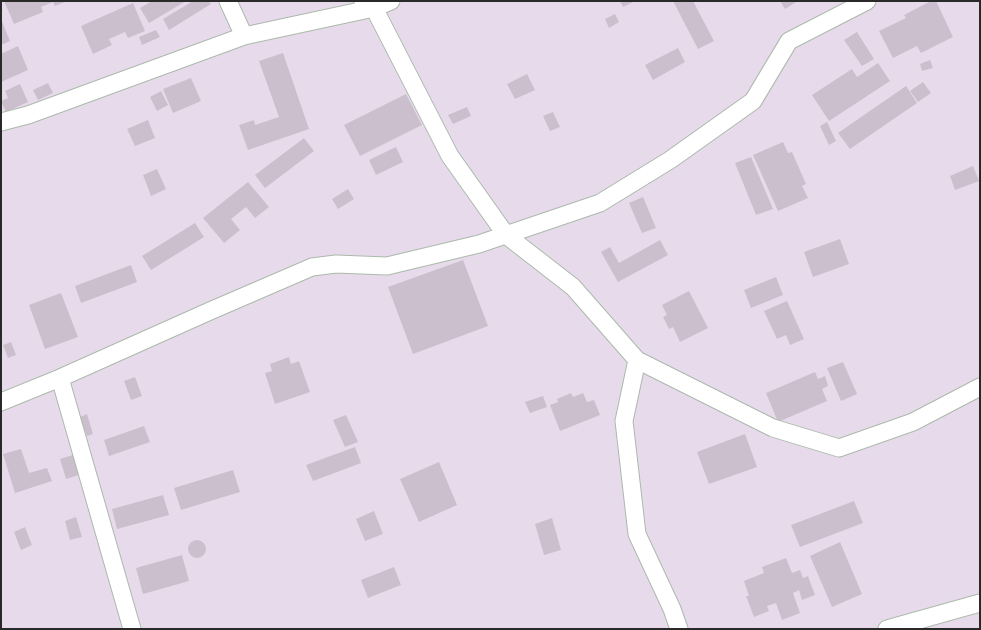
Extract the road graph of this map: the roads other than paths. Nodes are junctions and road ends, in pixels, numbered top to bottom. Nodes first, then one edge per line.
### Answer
1 (228, 1) edge
2 (391, 1) edge
3 (867, 1) edge
4 (368, 4) edge
5 (244, 36) junction
6 (1, 122) edge
7 (506, 235) junction
8 (637, 360) junction
9 (60, 378) junction
10 (980, 387) edge
11 (1, 402) edge
12 (980, 603) edge
13 (132, 629) edge
14 (679, 629) edge
15 (887, 629) edge

1 - 5 street
2 - 4 street
3 - 7 street
4 - 5 street
4 - 7 street
5 - 6 street
7 - 8 street
7 - 9 street
8 - 10 street
8 - 14 street
9 - 11 street
9 - 13 street
12 - 15 street

